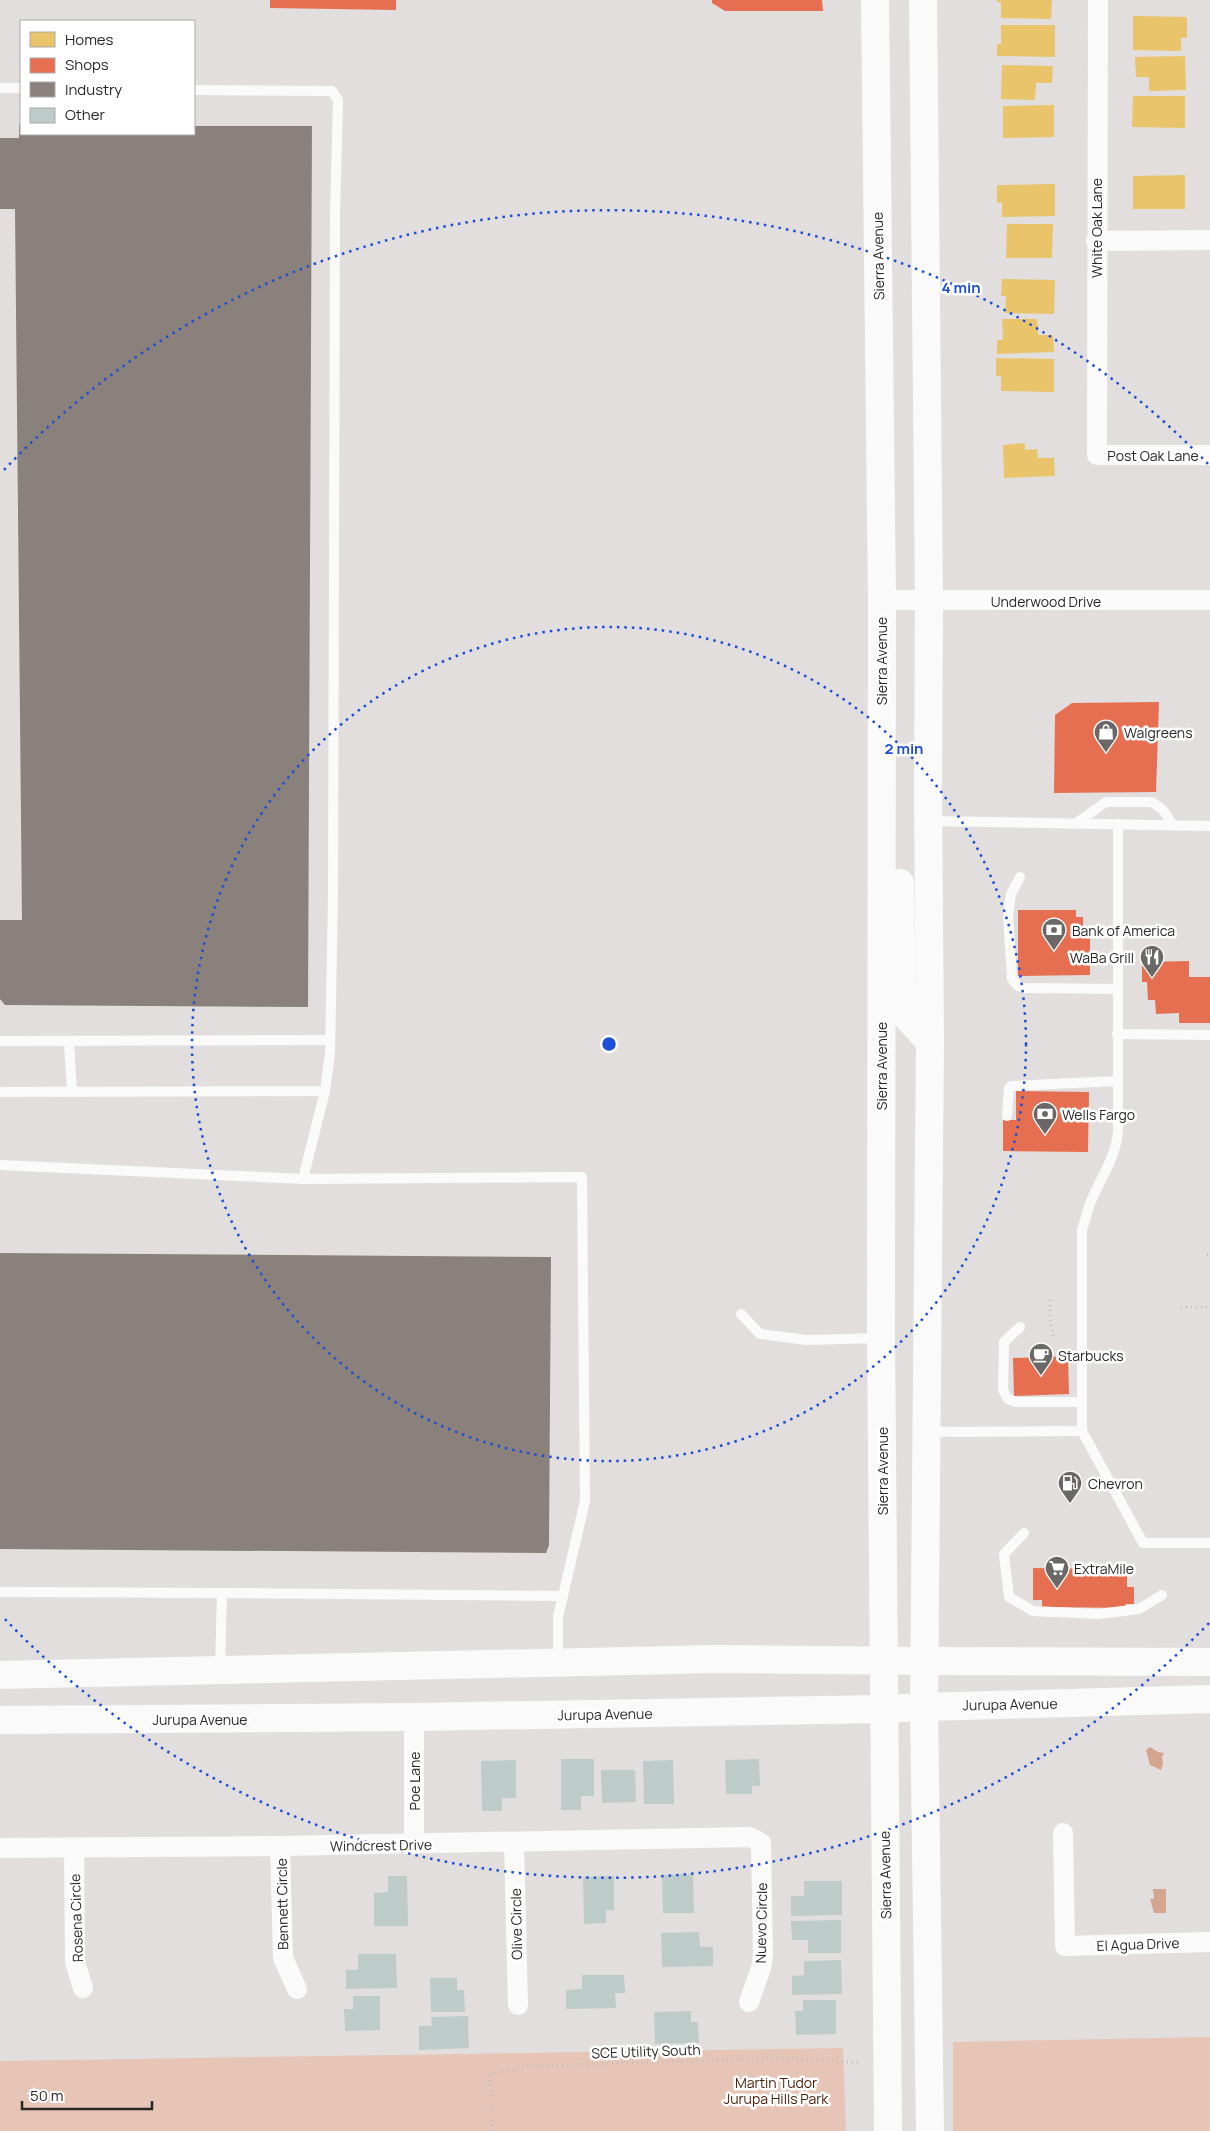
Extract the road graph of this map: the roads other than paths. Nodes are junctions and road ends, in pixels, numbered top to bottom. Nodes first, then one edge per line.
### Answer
1 (875, 0) edge
2 (923, 0) edge
3 (1098, 0) edge
4 (0, 88) edge
5 (20, 88) edge
6 (195, 90) edge
7 (1210, 240) edge
8 (1096, 241) junction
9 (1097, 455) joint
10 (1210, 455) edge
11 (882, 600) junction
12 (1210, 600) edge
13 (929, 601) junction
14 (881, 784) junction
15 (928, 821) junction
16 (1075, 824) junction
17 (1118, 824) junction
18 (1173, 825) junction
19 (1210, 826) edge
20 (1020, 878) dead end
21 (1117, 989) junction
22 (1117, 1034) junction
23 (1210, 1035) edge
24 (330, 1040) junction
25 (0, 1041) edge
26 (69, 1042) junction
27 (930, 1042) junction
28 (1118, 1081) junction
29 (325, 1091) junction
30 (0, 1092) edge
31 (72, 1092) junction
32 (1007, 1116) dead end
33 (0, 1165) edge
34 (303, 1179) junction
35 (741, 1314) dead end
36 (1020, 1327) dead end
37 (881, 1338) junction
38 (1082, 1402) junction
39 (1082, 1431) junction
40 (927, 1432) junction
41 (1024, 1533) dead end
42 (1210, 1543) edge
43 (0, 1592) edge
44 (222, 1593) junction
45 (1162, 1595) dead end
46 (563, 1596) junction
47 (885, 1660) junction
48 (925, 1661) junction
49 (558, 1662) junction
50 (1210, 1662) edge
51 (220, 1671) junction
52 (0, 1675) edge
53 (1210, 1699) edge
54 (924, 1707) junction
55 (884, 1710) junction
56 (414, 1717) junction
57 (0, 1720) edge
58 (1063, 1833) dead end
59 (514, 1843) junction
60 (761, 1843) joint
61 (414, 1844) junction
62 (280, 1846) junction
63 (0, 1848) edge
64 (74, 1848) junction
65 (1210, 1942) edge
66 (83, 1988) dead end
67 (297, 1990) dead end
68 (749, 2002) dead end
69 (518, 2005) dead end
70 (888, 2131) edge
71 (930, 2131) edge

1 - 11 main road, Sierra Avenue
2 - 13 main road
3 - 8 street, White Oak Lane
4 - 5 lane
6 - 24 lane
7 - 8 street
8 - 9 street, White Oak Lane
9 - 10 street, Post Oak Lane
11 - 13 street, Underwood Drive
11 - 14 main road, Sierra Avenue
12 - 13 street, Underwood Drive
13 - 15 main road
14 - 27 main road
14 - 37 main road, Sierra Avenue
15 - 16 lane
15 - 27 main road
16 - 17 lane
16 - 18 lane
17 - 18 lane
17 - 21 lane
18 - 19 lane
20 - 21 lane
21 - 22 lane
22 - 23 lane
22 - 28 lane
24 - 26 lane
24 - 29 lane
25 - 26 lane
26 - 31 lane
27 - 40 main road
28 - 32 lane
28 - 38 lane
29 - 31 lane
29 - 34 lane
30 - 31 lane
33 - 34 lane
34 - 46 lane
35 - 37 lane
36 - 38 lane
37 - 47 main road, Sierra Avenue
38 - 39 lane
39 - 40 lane
39 - 42 lane
40 - 48 main road
41 - 45 lane
43 - 44 lane
44 - 46 lane
44 - 51 lane
46 - 49 lane
47 - 48 main road
47 - 49 main road
47 - 55 main road, Sierra Avenue
48 - 50 main road
48 - 54 main road
49 - 51 main road
51 - 52 main road
53 - 54 main road, Jurupa Avenue
54 - 55 main road, Jurupa Avenue
54 - 71 main road
55 - 56 main road, Jurupa Avenue
55 - 70 main road, Sierra Avenue
56 - 57 main road, Jurupa Avenue
56 - 61 street, Poe Lane
58 - 65 street, El Agua Drive
59 - 60 street, Windcrest Drive
59 - 61 street, Windcrest Drive
59 - 69 street, Olive Circle
60 - 68 street, Nuevo Circle
61 - 62 street, Windcrest Drive
62 - 64 street, Windcrest Drive
62 - 67 street, Bennett Circle
63 - 64 street, Windcrest Drive
64 - 66 street, Rosena Circle

